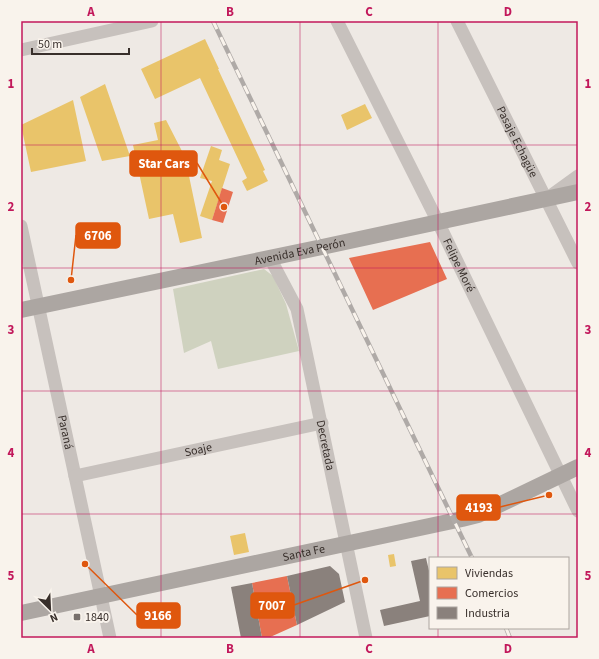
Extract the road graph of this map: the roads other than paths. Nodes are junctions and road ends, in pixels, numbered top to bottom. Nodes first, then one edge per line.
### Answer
1 (152, 21) edge
2 (337, 21) edge
3 (457, 21) edge
4 (111, 25) edge
5 (21, 50) edge
6 (578, 176) edge
7 (578, 192) edge
8 (546, 199) junction
9 (438, 222) junction
10 (21, 226) edge
11 (270, 258) junction
12 (578, 263) edge
13 (38, 306) junction
14 (21, 310) edge
15 (322, 423) junction
16 (578, 467) edge
17 (561, 475) junction
18 (75, 476) junction
19 (578, 511) edge
20 (347, 544) junction
21 (101, 596) junction
22 (21, 613) edge
23 (110, 638) edge
24 (366, 638) edge

1 - 4 street
2 - 9 street, Felipe Moré
3 - 8 street, Pasaje Echagüe
4 - 5 street
6 - 8 street
7 - 8 main road, Avenida Eva Perón
8 - 9 main road, Avenida Eva Perón
8 - 12 street, Pasaje Echagüe
9 - 11 main road, Avenida Eva Perón
9 - 17 street, Felipe Moré
10 - 13 street, Paraná
11 - 13 main road, Avenida Eva Perón
11 - 15 street, Decretada
13 - 14 main road, Avenida Eva Perón
13 - 18 street, Paraná
15 - 18 street, Soaje
15 - 20 street, Decretada
16 - 17 main road, Santa Fe
17 - 19 street, Felipe Moré
17 - 20 main road, Santa Fe
18 - 21 street, Paraná
20 - 21 main road, Santa Fe
20 - 24 street, Decretada
21 - 22 main road, Santa Fe
21 - 23 street, Paraná

